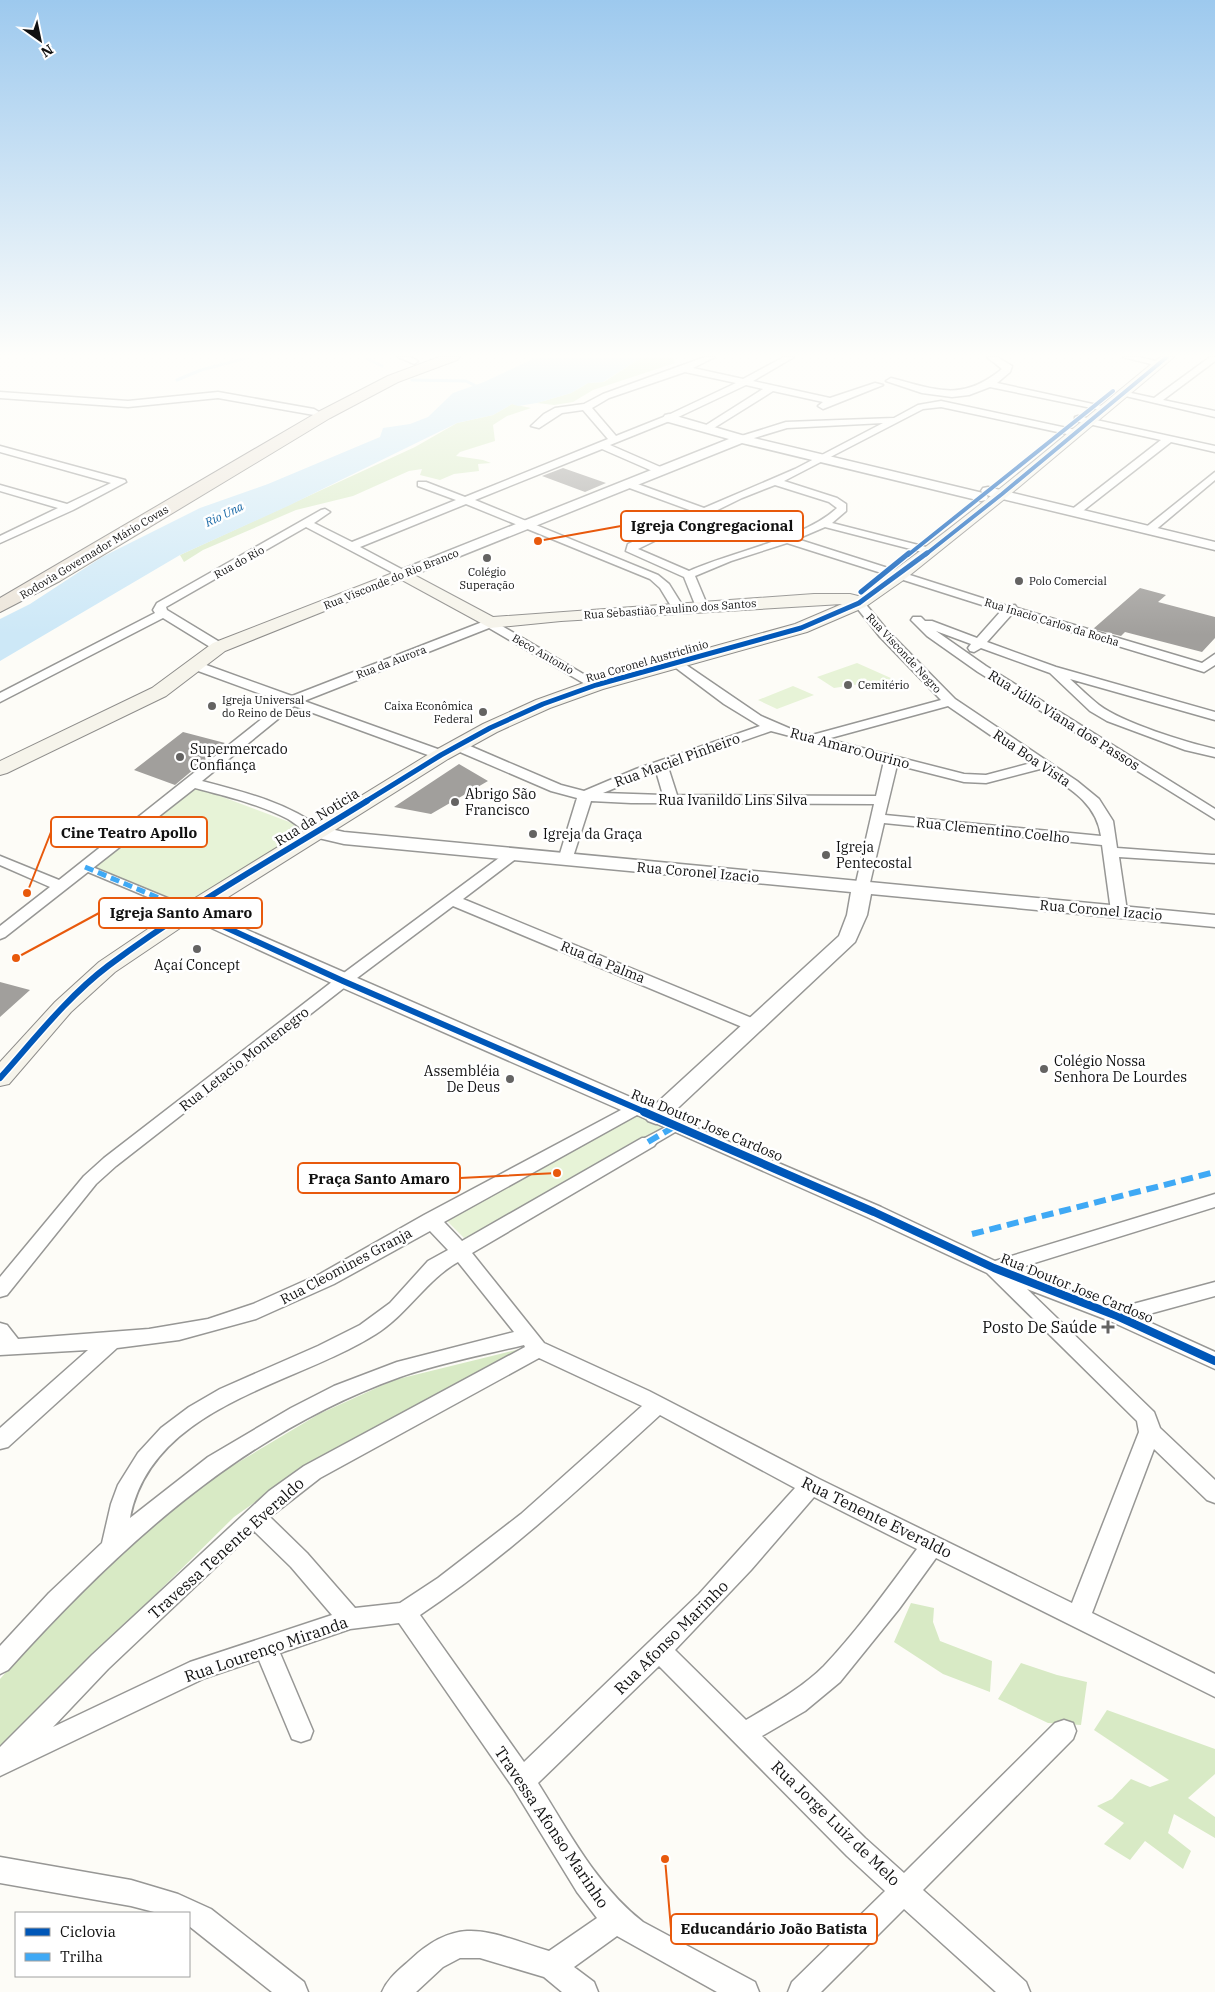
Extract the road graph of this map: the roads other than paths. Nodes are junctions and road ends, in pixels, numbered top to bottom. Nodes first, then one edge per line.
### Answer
1 (7, 450) edge
2 (250, 450) edge
3 (266, 450) edge
4 (589, 450) edge
5 (612, 450) edge
6 (714, 450) edge
7 (785, 450) edge
8 (839, 450) edge
9 (1047, 450) edge
10 (1155, 450) edge
11 (822, 459) junction
12 (661, 471) junction
13 (1215, 475) edge
14 (774, 481) junction
15 (422, 484) dead end
16 (628, 484) junction
17 (0, 488) edge
18 (991, 494) junction
19 (468, 501) junction
20 (69, 508) junction
21 (326, 512) dead end
22 (705, 512) junction
23 (1074, 512) junction
24 (307, 523) junction
25 (821, 523) junction
26 (528, 524) junction
27 (1149, 530) junction
28 (3, 536) edge
29 (788, 540) junction
30 (353, 546) junction
31 (1215, 546) edge
32 (924, 549) junction
33 (893, 573) junction
34 (404, 574) junction
35 (689, 575) junction
36 (0, 595) edge
37 (852, 603) junction
38 (0, 606) edge
39 (702, 607) junction
40 (678, 608) junction
41 (1010, 608) junction
42 (163, 613) junction
43 (490, 623) junction
44 (980, 642) junction
45 (219, 646) junction
46 (967, 658) junction
47 (1215, 658) edge
48 (676, 662) junction
49 (194, 665) junction
50 (1052, 670) junction
51 (596, 685) junction
52 (0, 698) edge
53 (292, 700) junction
54 (950, 702) junction
55 (1215, 716) edge
56 (770, 727) junction
57 (813, 738) junction
58 (449, 751) junction
59 (1215, 753) edge
60 (891, 759) junction
61 (1041, 764) junction
62 (661, 765) junction
63 (0, 769) edge
64 (192, 783) junction
65 (585, 796) junction
66 (671, 799) junction
67 (881, 800) junction
68 (1197, 803) junction
69 (1215, 806) edge
70 (1215, 815) edge
71 (877, 818) junction
72 (317, 832) junction
73 (1109, 846) junction
74 (512, 854) junction
75 (1212, 859) dead end
76 (0, 860) edge
77 (565, 860) junction
78 (85, 867) junction
79 (59, 886) junction
80 (862, 888) junction
81 (452, 900) junction
82 (190, 911) junction
83 (1119, 911) junction
84 (1215, 920) edge
85 (0, 934) edge
86 (343, 980) junction
87 (753, 1025) junction
88 (0, 1078) edge
89 (636, 1108) junction
90 (656, 1116) junction
91 (677, 1125) junction
92 (648, 1142) joint
93 (1214, 1201) edge
94 (431, 1220) junction
95 (460, 1251) junction
96 (994, 1268) junction
97 (1215, 1289) edge
98 (0, 1290) edge
99 (1117, 1316) junction
100 (0, 1330) edge
101 (114, 1339) junction
102 (534, 1342) junction
103 (6, 1347) edge
104 (1215, 1361) edge
105 (656, 1406) junction
106 (1150, 1432) junction
107 (0, 1441) edge
108 (811, 1486) junction
109 (1215, 1494) edge
110 (257, 1516) junction
111 (932, 1545) junction
112 (113, 1546) junction
113 (405, 1612) junction
114 (1079, 1616) junction
115 (350, 1619) junction
116 (265, 1646) junction
117 (660, 1651) junction
118 (0, 1663) edge
119 (1215, 1686) edge
120 (1064, 1731) dead end
121 (301, 1732) dead end
122 (744, 1734) junction
123 (0, 1764) edge
124 (522, 1780) junction
125 (0, 1870) edge
126 (904, 1888) junction
127 (189, 1912) edge
128 (190, 1913) edge
129 (616, 1920) junction
130 (552, 1966) junction
131 (294, 1992) edge
132 (396, 1992) edge
133 (584, 1992) edge
134 (745, 1992) edge
135 (802, 1992) edge
136 (1016, 1992) edge

1 - 20 street
2 - 36 highway, Rodovia Governador Mário Covas
3 - 38 highway, Rodovia Governador Mário Covas
4 - 19 street
5 - 12 street
6 - 12 street, Rua Visconde do Rio Branco
7 - 11 street
8 - 11 street
9 - 18 main road, Rua Coronel Austriclinio
10 - 23 street
11 - 14 street
11 - 18 street
12 - 16 street, Rua Visconde do Rio Branco
13 - 27 street
14 - 22 street
14 - 25 street
15 - 19 street
16 - 22 street
16 - 26 street, Rua Visconde do Rio Branco
17 - 20 street
18 - 23 street
18 - 32 main road, Rua Coronel Austriclinio
19 - 26 street
19 - 30 street
20 - 28 street
21 - 24 street, Rua do Rio
22 - 35 street
23 - 27 street
24 - 30 street
24 - 42 street, Rua do Rio
25 - 29 street
25 - 32 street
26 - 34 street, Rua Visconde do Rio Branco
26 - 40 street
27 - 31 street
29 - 33 street
29 - 35 street
30 - 34 street
32 - 33 main road, Rua Coronel Austriclinio
33 - 37 main road, Rua Coronel Austriclinio
33 - 41 street, Rua Inacio Carlos da Rocha
34 - 43 main road
34 - 45 main road, Rua Visconde do Rio Branco
35 - 39 street
37 - 39 main road, Rua Sebastião Paulino dos Santos
37 - 48 main road, Rua Coronel Austriclinio
37 - 54 street, Rua Visconde Negro
39 - 40 main road, Rua Sebastião Paulino dos Santos
40 - 43 main road, Rua Sebastião Paulino dos Santos
41 - 44 street
41 - 47 street, Rua Inacio Carlos da Rocha
42 - 45 street
42 - 52 street, Rua do Rio
43 - 51 street, Beco Antonio
43 - 53 street, Rua da Aurora
44 - 46 street
44 - 46 street, Rua Júlio Viana dos Passos
44 - 50 street
45 - 49 main road, Rua Visconde do Rio Branco
46 - 68 street, Rua Júlio Viana dos Passos
48 - 51 main road, Rua Coronel Austriclinio
48 - 56 street, Rua Amaro Ourino
49 - 53 street, Rua Ivanildo Lins Silva
49 - 63 main road, Rua Visconde do Rio Branco
50 - 55 street
50 - 59 street
51 - 58 main road, Rua Coronel Austriclinio
53 - 58 street, Rua Ivanildo Lins Silva
53 - 64 street, Rua da Aurora
54 - 57 street
54 - 61 street, Rua Boa Vista
56 - 57 street, Rua Amaro Ourino
56 - 62 street, Rua Maciel Pinheiro
57 - 60 street, Rua Amaro Ourino
58 - 65 street, Rua Ivanildo Lins Silva
58 - 72 main road, Rua da Noticia
60 - 61 street, Rua Amaro Ourino
60 - 67 street
61 - 73 street, Rua Boa Vista
62 - 65 street, Rua Maciel Pinheiro
62 - 66 street
64 - 72 street, Rua Coronel Izacio
64 - 78 street, Rua da Aurora
65 - 66 street, Rua Ivanildo Lins Silva
65 - 77 street
66 - 67 street, Rua Ivanildo Lins Silva
67 - 71 street
68 - 69 street
68 - 70 street, Rua Júlio Viana dos Passos
71 - 73 street, Rua Clementino Coelho
71 - 80 street
72 - 74 street, Rua Coronel Izacio
72 - 82 main road, Rua da Noticia
73 - 75 street, Rua Clementino Coelho
73 - 83 street
74 - 77 street, Rua Coronel Izacio
74 - 81 street, Rua Letacio Montenegro
76 - 79 street
77 - 80 street, Rua Coronel Izacio
78 - 79 street, Rua da Aurora
78 - 82 street
79 - 85 street, Rua da Aurora
80 - 83 street, Rua Coronel Izacio
80 - 87 street
81 - 86 street, Rua Letacio Montenegro
81 - 87 street, Rua da Palma
82 - 86 street, Rua Doutor Jose Cardoso
82 - 88 main road, Rua da Noticia
83 - 84 street, Rua Coronel Izacio
86 - 89 street, Rua Doutor Jose Cardoso
86 - 98 street, Rua Letacio Montenegro
87 - 90 street
89 - 90 street, Rua Doutor Jose Cardoso
89 - 94 street, Rua Cleomines Granja
90 - 91 street, Rua Doutor Jose Cardoso
91 - 92 street
91 - 96 street, Rua Doutor Jose Cardoso
92 - 95 street
93 - 96 street
94 - 95 street
94 - 101 street, Rua Cleomines Granja
95 - 102 street
95 - 112 street
96 - 99 street, Rua Doutor Jose Cardoso
96 - 106 street
97 - 99 street
99 - 104 street, Rua Doutor Jose Cardoso
100 - 103 street
101 - 103 street, Rua Cleomines Granja
101 - 107 street
102 - 105 street, Rua Tenente Everaldo
102 - 110 street, Travessa Tenente Everaldo
102 - 112 street
105 - 108 street, Rua Tenente Everaldo
105 - 113 street, Rua Lourenço Miranda
106 - 109 street
106 - 114 street
108 - 111 street, Rua Tenente Everaldo
108 - 117 street, Rua Afonso Marinho
110 - 115 street
110 - 123 street, Travessa Tenente Everaldo
111 - 114 street, Rua Tenente Everaldo
111 - 122 street
112 - 118 street
113 - 115 street, Rua Lourenço Miranda
113 - 124 street, Travessa Afonso Marinho
114 - 119 street, Rua Tenente Everaldo
115 - 116 street, Rua Lourenço Miranda
116 - 121 street
116 - 123 street, Rua Lourenço Miranda
117 - 122 street, Rua Jorge Luiz de Melo
117 - 124 street, Rua Afonso Marinho
120 - 126 street
122 - 126 street, Rua Jorge Luiz de Melo
124 - 129 street, Travessa Afonso Marinho
125 - 127 street
126 - 135 street
126 - 136 street, Rua Jorge Luiz de Melo
128 - 131 street
129 - 130 street
129 - 134 street, Travessa Afonso Marinho
130 - 132 street
130 - 133 street

